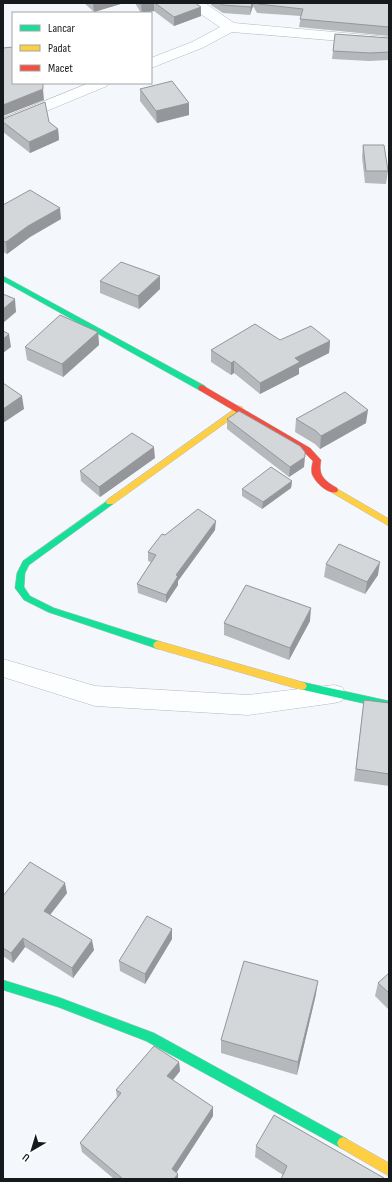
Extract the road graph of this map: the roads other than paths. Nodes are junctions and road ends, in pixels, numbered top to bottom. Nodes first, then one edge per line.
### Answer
1 (198, 3) edge
2 (230, 26) junction
3 (389, 41) edge
4 (152, 63) edge
5 (100, 84) edge
6 (3, 124) edge
7 (3, 278) edge
8 (239, 409) junction
9 (389, 523) edge
10 (3, 668) edge
11 (334, 694) junction
12 (389, 705) edge
13 (3, 985) edge
14 (389, 1170) edge

1 - 2 street
2 - 3 street
2 - 4 street
5 - 6 street
7 - 8 street
8 - 9 street
8 - 11 street
10 - 11 street
11 - 12 street
13 - 14 street

